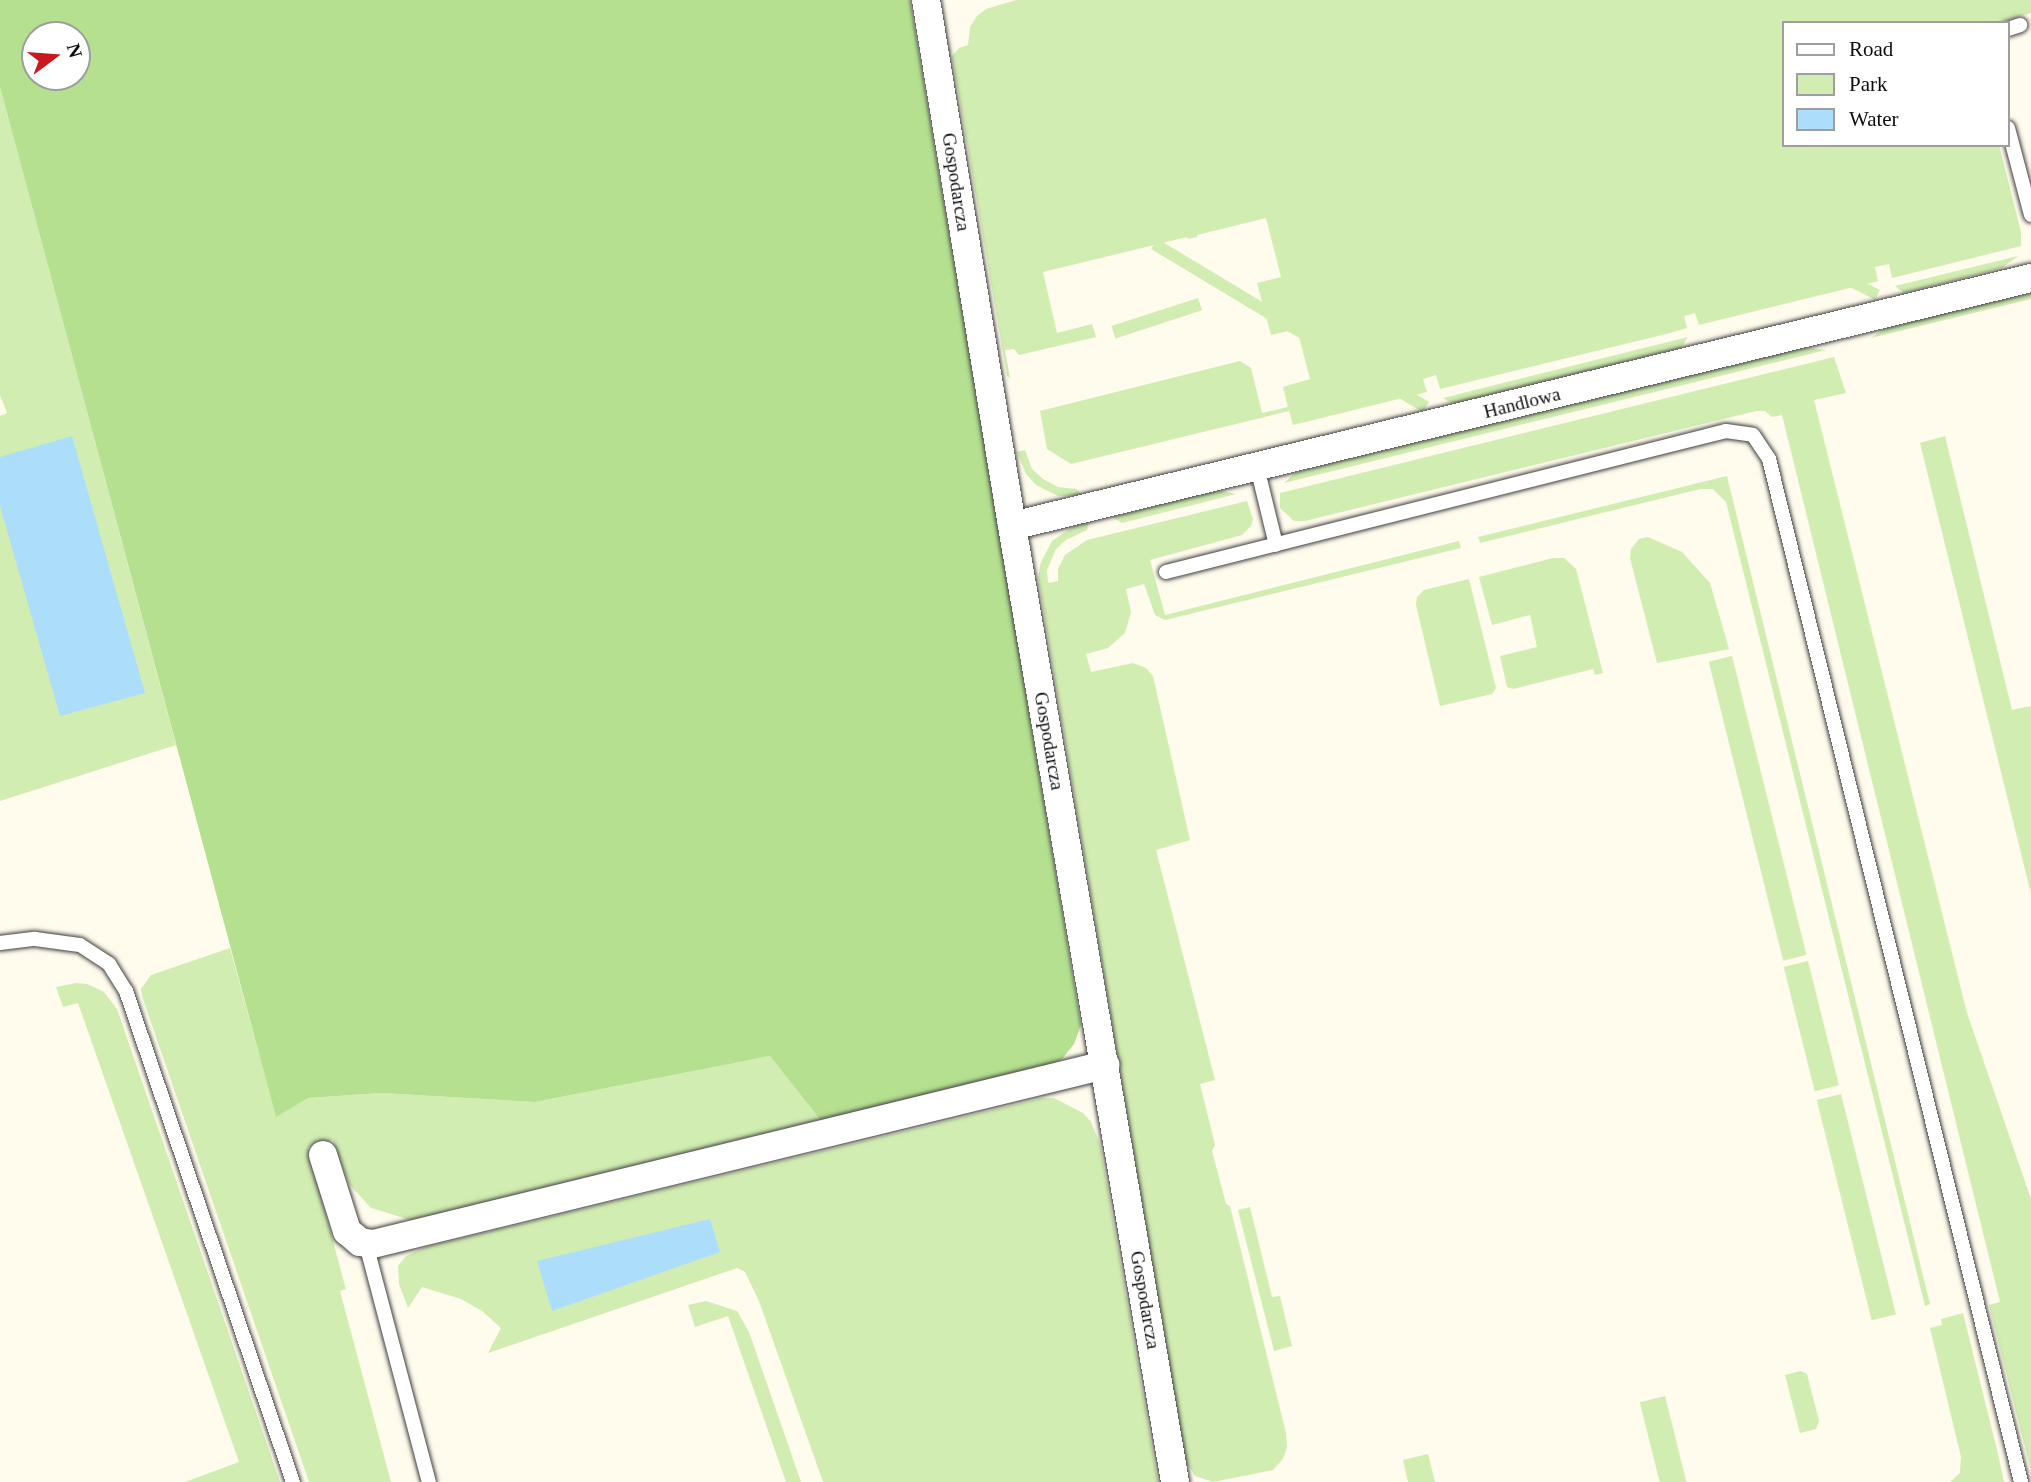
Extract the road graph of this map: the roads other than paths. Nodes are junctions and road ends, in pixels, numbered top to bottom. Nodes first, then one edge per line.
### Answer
1 (926, 0) edge
2 (2010, 134) edge
3 (2028, 192) edge
4 (2031, 215) edge
5 (2031, 278) edge
6 (1257, 467) junction
7 (1012, 526) junction
8 (1276, 545) junction
9 (1166, 572) dead end
10 (0, 943) edge
11 (1105, 1065) junction
12 (323, 1155) dead end
13 (366, 1244) junction
14 (293, 1482) edge
15 (429, 1482) edge
16 (1175, 1482) edge
17 (2021, 1482) edge

1 - 7 street, Gospodarcza
2 - 3 lane
3 - 4 lane
5 - 6 street, Handlowa
6 - 7 street, Handlowa
6 - 8 lane
7 - 11 street, Gospodarcza
8 - 9 lane
8 - 17 lane
10 - 14 lane
11 - 13 street
11 - 16 street, Gospodarcza
12 - 13 street
13 - 15 lane

